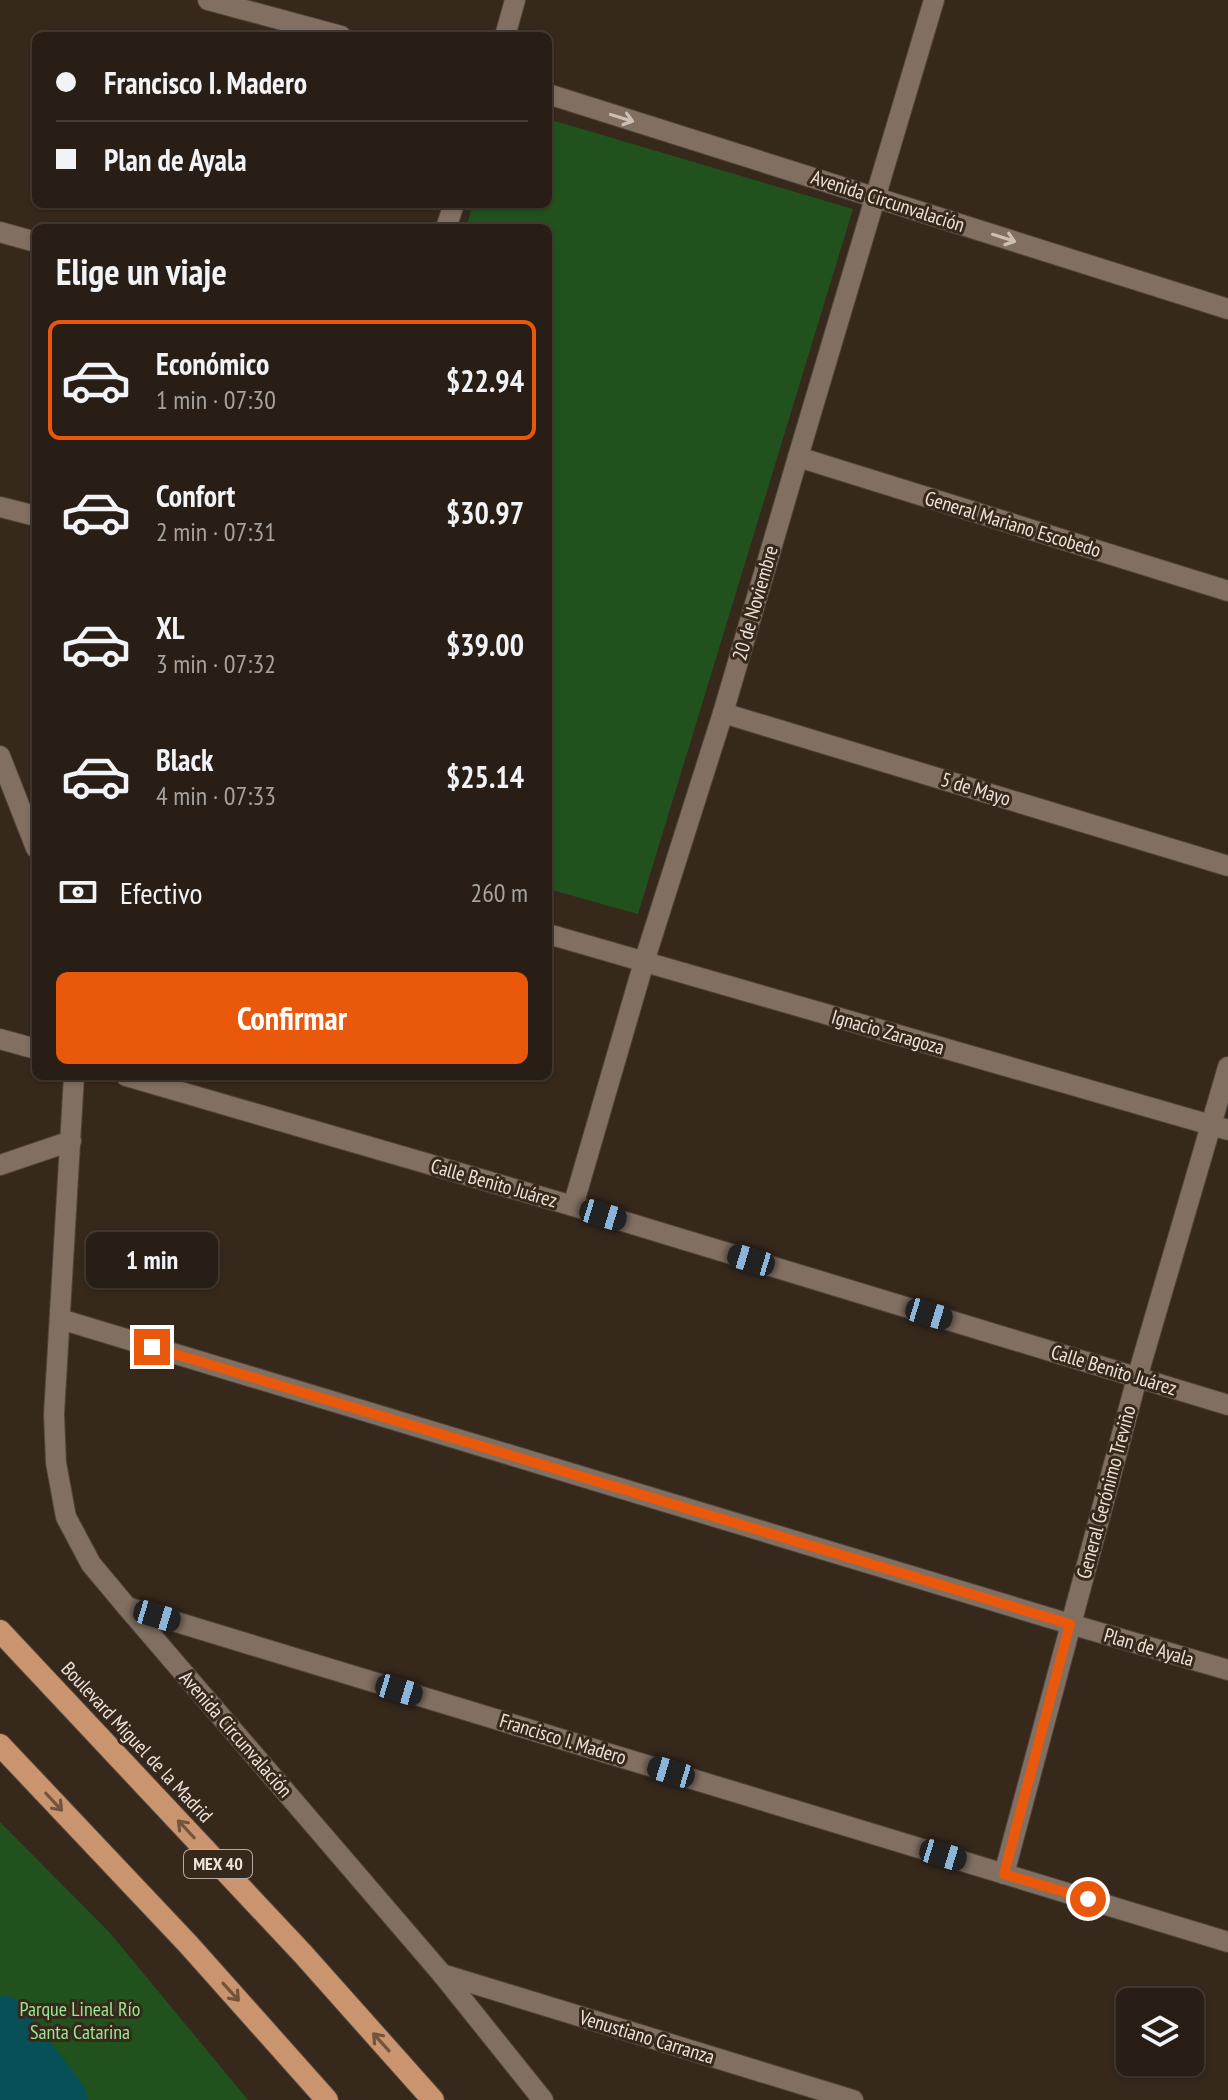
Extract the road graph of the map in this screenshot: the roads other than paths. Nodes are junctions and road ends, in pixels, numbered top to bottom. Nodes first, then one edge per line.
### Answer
1 (208, 0) edge
2 (515, 0) edge
3 (934, 0) edge
4 (269, 8) edge
5 (331, 32) edge
6 (506, 32) edge
7 (552, 95) edge
8 (876, 197) junction
9 (0, 232) edge
10 (32, 241) edge
11 (1228, 309) edge
12 (798, 457) junction
13 (0, 507) edge
14 (32, 515) edge
15 (1228, 591) edge
16 (723, 713) junction
17 (0, 756) edge
18 (32, 838) edge
19 (1228, 866) edge
20 (552, 935) edge
21 (644, 962) junction
22 (0, 1039) edge
23 (32, 1048) edge
24 (1228, 1067) edge
25 (74, 1080) edge
26 (154, 1080) edge
27 (196, 1086) edge
28 (1220, 1128) edge
29 (71, 1141) junction
30 (0, 1165) edge
31 (573, 1206) junction
32 (60, 1319) junction
33 (1137, 1378) junction
34 (1228, 1405) edge
35 (127, 1607) junction
36 (1070, 1624) junction
37 (0, 1631) edge
38 (1228, 1670) edge
39 (0, 1745) edge
40 (1004, 1874) junction
41 (1228, 1942) edge
42 (442, 1974) junction
43 (327, 2100) edge
44 (433, 2100) edge
45 (543, 2100) edge
46 (853, 2100) edge

1 - 4 street
2 - 6 street
3 - 8 street, 20 de Noviembre
4 - 5 street
7 -> 8 street, Avenida Circunvalación
8 -> 11 street, Avenida Circunvalación
8 - 12 street, 20 de Noviembre
9 - 10 street
12 - 15 street, General Mariano Escobedo
12 - 16 street, 20 de Noviembre
13 - 14 street
16 - 19 street, 5 de Mayo
16 - 21 street, 20 de Noviembre
17 - 18 street
20 - 21 street, Ignacio Zaragoza
21 - 28 street, Ignacio Zaragoza
21 - 31 street, 20 de Noviembre
22 - 23 street
24 - 28 street, General Gerónimo Treviño
25 - 29 street, Avenida Circunvalación
26 - 27 street, Calle Benito Juárez
27 - 31 street, Calle Benito Juárez
28 - 33 street, General Gerónimo Treviño
29 - 30 street
29 - 32 street, Avenida Circunvalación
31 - 33 street, Calle Benito Juárez
32 - 35 street, Avenida Circunvalación
32 - 36 street, Plan de Ayala
33 - 34 street, Calle Benito Juárez
33 - 36 street, General Gerónimo Treviño
35 - 40 street, Francisco I. Madero
35 - 42 street, Avenida Circunvalación
36 - 38 street, Plan de Ayala
36 - 40 street, General Gerónimo Treviño
44 -> 37 highway, Boulevard Miguel de la Madrid / MEX 40
39 -> 43 highway
40 - 41 street, Francisco I. Madero
42 - 45 street, Avenida Circunvalación
42 - 46 street, Venustiano Carranza

